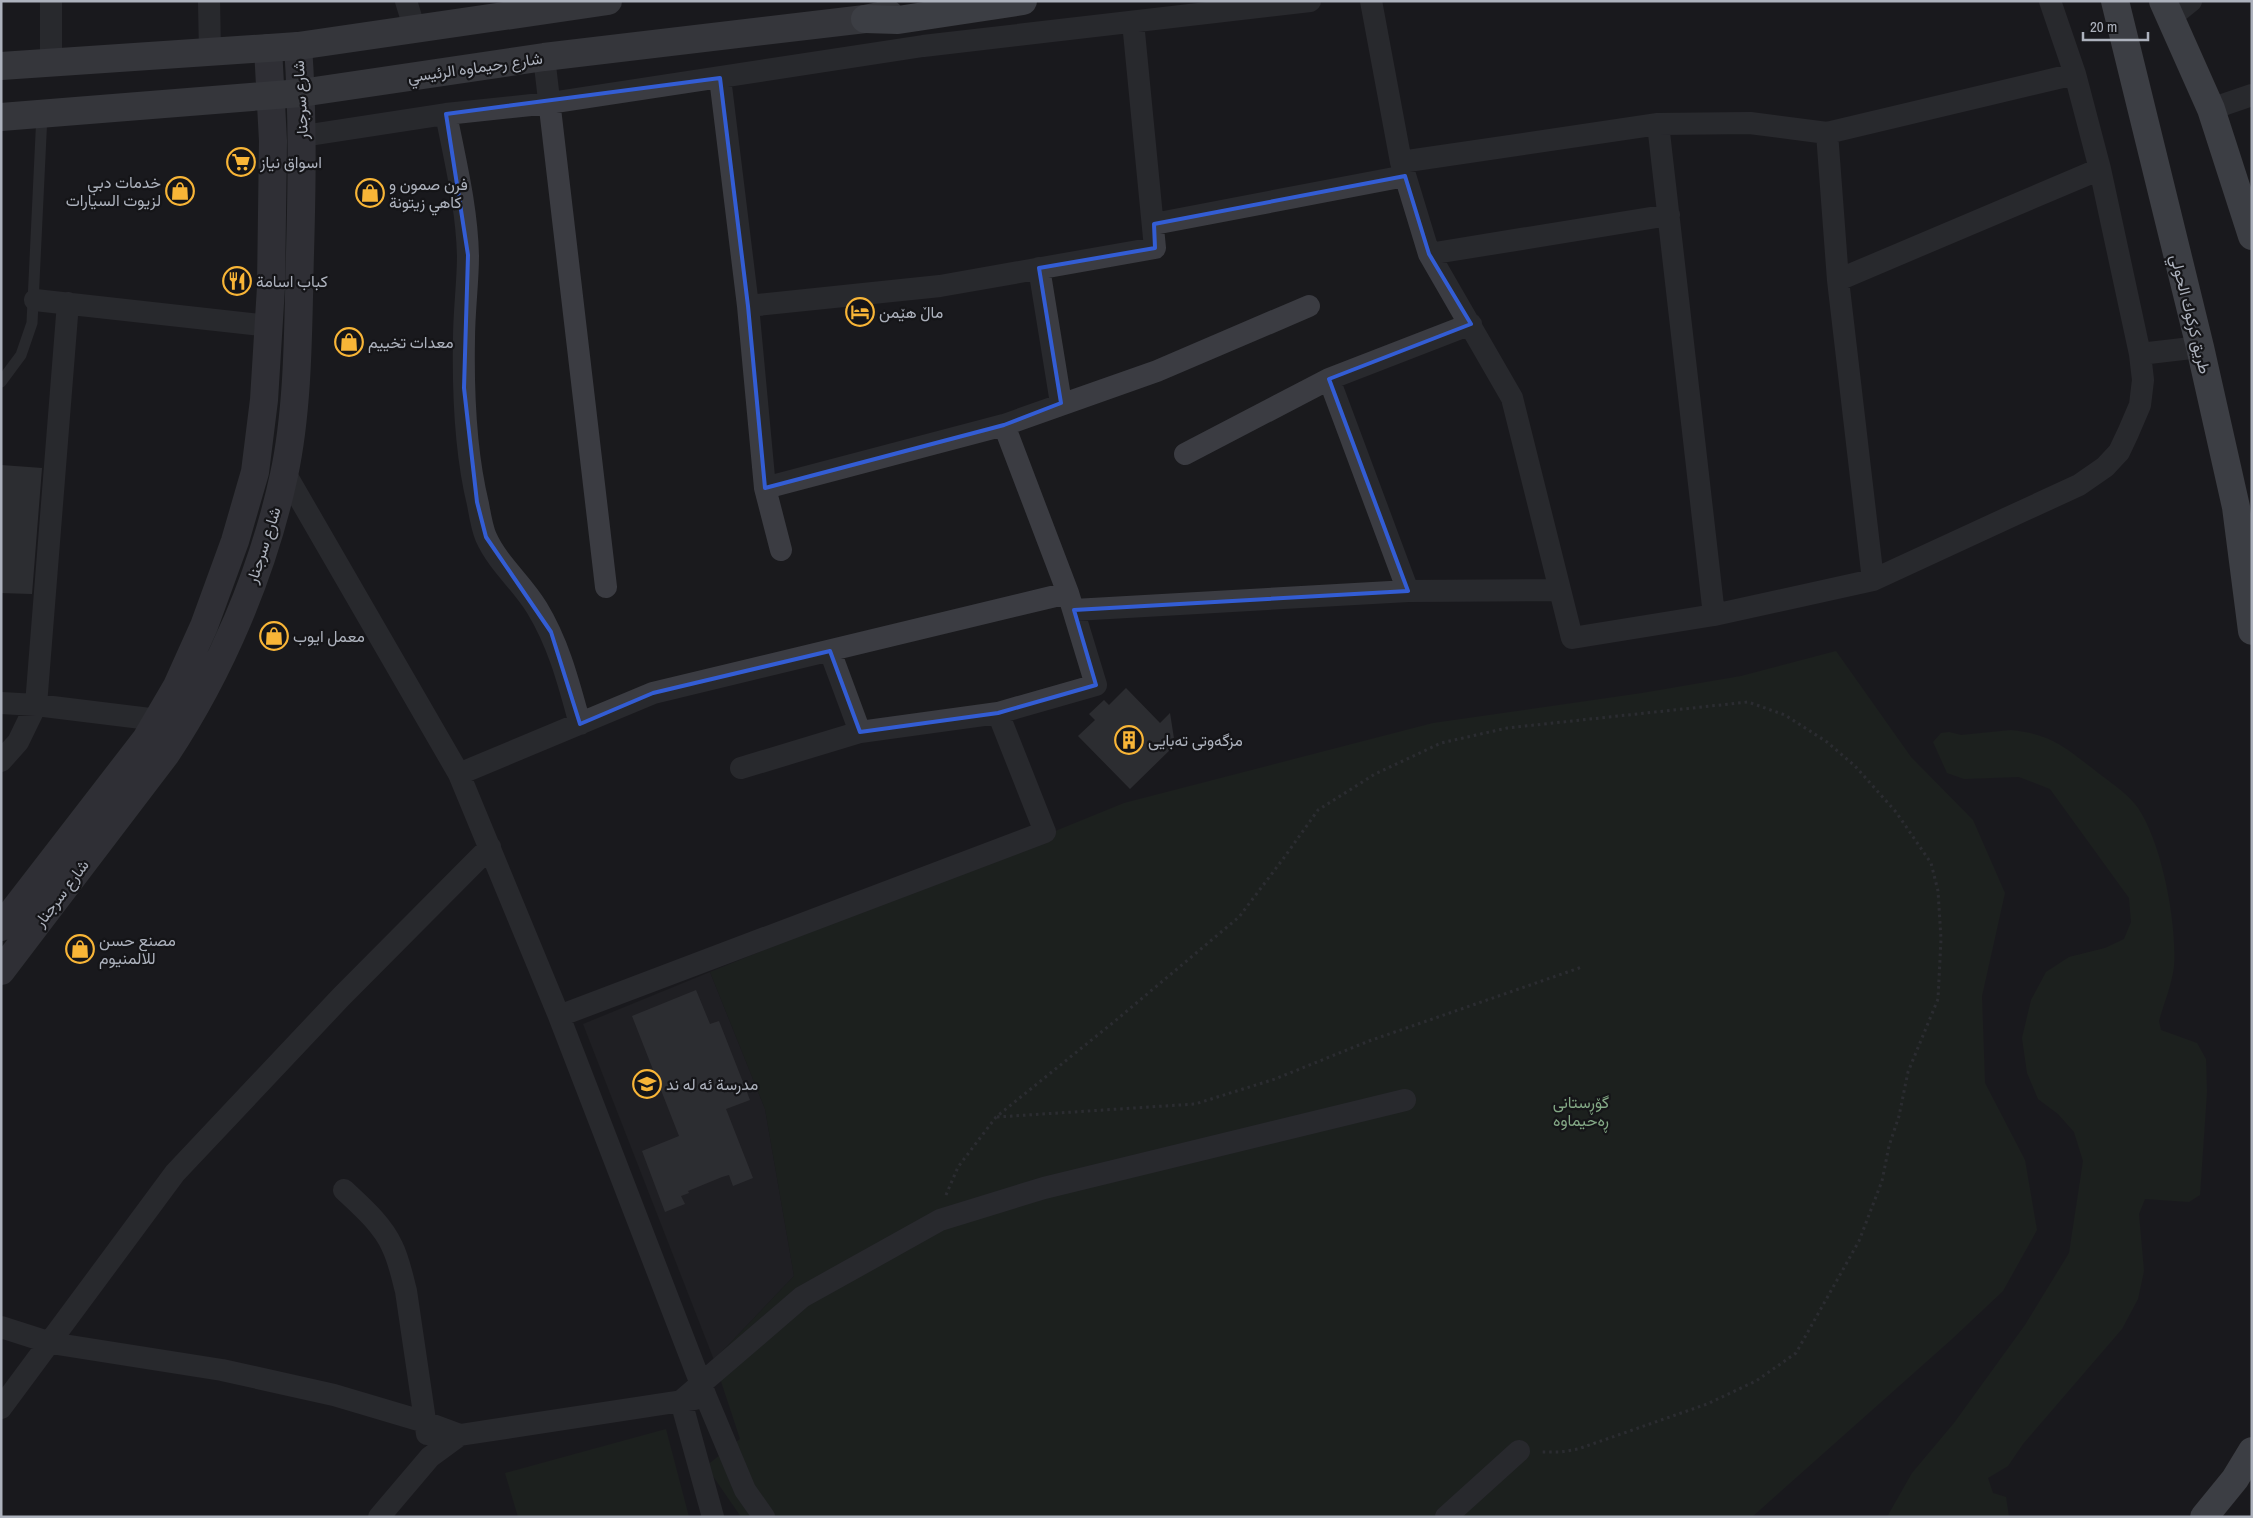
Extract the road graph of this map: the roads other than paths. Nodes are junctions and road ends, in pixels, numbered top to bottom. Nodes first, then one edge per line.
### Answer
1 (51, 1) edge
2 (209, 1) edge
3 (406, 1) edge
4 (608, 1) edge
5 (946, 1) edge
6 (1022, 1) edge
7 (1310, 1) edge
8 (1371, 1) edge
9 (2050, 1) edge
10 (2114, 1) edge
11 (2190, 1) edge
12 (2166, 10) edge
13 (865, 19) junction
14 (1133, 22) junction
15 (415, 30) junction
16 (298, 46) junction
17 (268, 48) junction
18 (210, 52) junction
19 (544, 57) junction
20 (51, 63) junction
21 (1, 66) edge
22 (2075, 74) junction
23 (720, 78) junction
24 (302, 93) junction
25 (2252, 95) edge
26 (272, 96) junction
27 (550, 103) junction
28 (2211, 109) junction
29 (42, 114) junction
30 (446, 114) junction
31 (1, 117) edge
32 (1658, 124) junction
33 (1827, 133) junction
34 (303, 136) junction
35 (1403, 169) junction
36 (2100, 169) junction
37 (1669, 215) junction
38 (1154, 224) junction
39 (2252, 236) edge
40 (1429, 254) junction
41 (1039, 268) junction
42 (1838, 280) junction
43 (34, 300) junction
44 (68, 303) junction
45 (748, 306) junction
46 (1309, 306) dead end
47 (1471, 324) junction
48 (269, 326) junction
49 (2200, 347) junction
50 (2140, 354) junction
51 (1329, 379) junction
52 (1, 382) edge
53 (1062, 403) junction
54 (1004, 425) junction
55 (1185, 454) dead end
56 (284, 473) junction
57 (765, 488) junction
58 (781, 550) dead end
59 (1873, 580) junction
60 (606, 587) dead end
61 (1560, 590) junction
62 (1408, 591) junction
63 (1071, 601) junction
64 (1714, 615) junction
65 (2252, 631) edge
66 (830, 651) junction
67 (1, 703) edge
68 (36, 705) junction
69 (998, 713) junction
70 (158, 720) junction
71 (580, 724) junction
72 (860, 732) junction
73 (1, 761) edge
74 (741, 768) dead end
75 (459, 774) junction
76 (490, 848) junction
77 (47, 890) junction
78 (1, 927) edge
79 (1, 971) edge
80 (559, 1016) junction
81 (1405, 1100) dead end
82 (344, 1190) dead end
83 (1, 1327) edge
84 (51, 1343) junction
85 (704, 1391) junction
86 (681, 1401) junction
87 (1, 1408) edge
88 (425, 1422) junction
89 (460, 1435) junction
90 (1519, 1451) road end
91 (2252, 1451) edge
92 (430, 1457) junction
93 (380, 1517) edge
94 (713, 1517) edge
95 (764, 1517) edge
96 (1446, 1517) edge
97 (2204, 1517) edge

1 - 20 street
2 - 18 street
3 - 15 street
4 - 15 main road
5 - 13 main road, شارع رحيماوه الرئيسي
6 - 13 highway
7 - 14 street
8 - 35 street
9 - 22 street
10 - 49 highway, طريق كركوك الحولي
11 - 12 street
12 - 28 highway
13 - 19 main road, شارع رحيماوه الرئيسي
14 - 23 street
14 - 38 street
15 - 16 main road
16 - 17 main road
16 - 24 street, شارع سرجنار
17 - 18 main road
17 - 26 street, شارع سرجنار
18 - 20 main road
19 - 24 main road, شارع رحيماوه الرئيسي
19 - 27 street
20 - 21 main road
22 - 33 street
22 - 36 street
23 - 27 street
23 - 45 street
24 - 26 main road, شارع رحيماوه الرئيسي
24 - 34 street, شارع سرجنار
25 - 28 street
26 - 29 main road, شارع رحيماوه الرئيسي
26 - 48 street, شارع سرجنار
27 - 30 street
27 - 60 street
28 - 39 highway
29 - 31 main road, شارع رحيماوه الرئيسي
29 - 43 lane
30 - 34 street
30 - 71 street
32 - 33 street
32 - 35 street
32 - 37 street
33 - 42 street
34 - 56 street, شارع سرجنار
35 - 38 street
35 - 40 street
36 - 42 street
36 - 50 street
37 - 40 street
37 - 64 street
38 - 41 street
40 - 47 street
41 - 45 street
41 - 53 street
42 - 59 street
43 - 44 street
43 - 52 lane
44 - 48 street
44 - 68 street
45 - 57 street
46 - 53 street
47 - 51 street
47 - 61 street
48 - 70 street, شارع سرجنار
49 - 50 street
49 - 65 highway, طريق كركوك الحولي
50 - 59 street
51 - 55 street
51 - 62 street
53 - 54 street
54 - 57 street
54 - 63 street
56 - 75 street
56 - 77 street, شارع سرجنار
57 - 58 street
59 - 64 street
61 - 62 street
61 - 64 street
62 - 63 street
63 - 66 street
63 - 69 street
66 - 71 street
66 - 72 street
67 - 68 street
68 - 70 street
68 - 73 street
69 - 72 street
69 - 80 street
70 - 77 street, شارع سرجنار
71 - 75 street
72 - 74 street
75 - 76 street
76 - 80 street
76 - 84 street
77 - 78 street, شارع سرجنار
77 - 79 street, شارع سرجنار
80 - 85 street
81 - 85 street
82 - 88 street
83 - 84 street
84 - 87 street
84 - 88 street
85 - 86 street
85 - 95 street
86 - 89 street
86 - 94 street
88 - 89 street
88 - 92 street
89 - 92 street
90 - 96 street
91 - 97 highway
92 - 93 street

